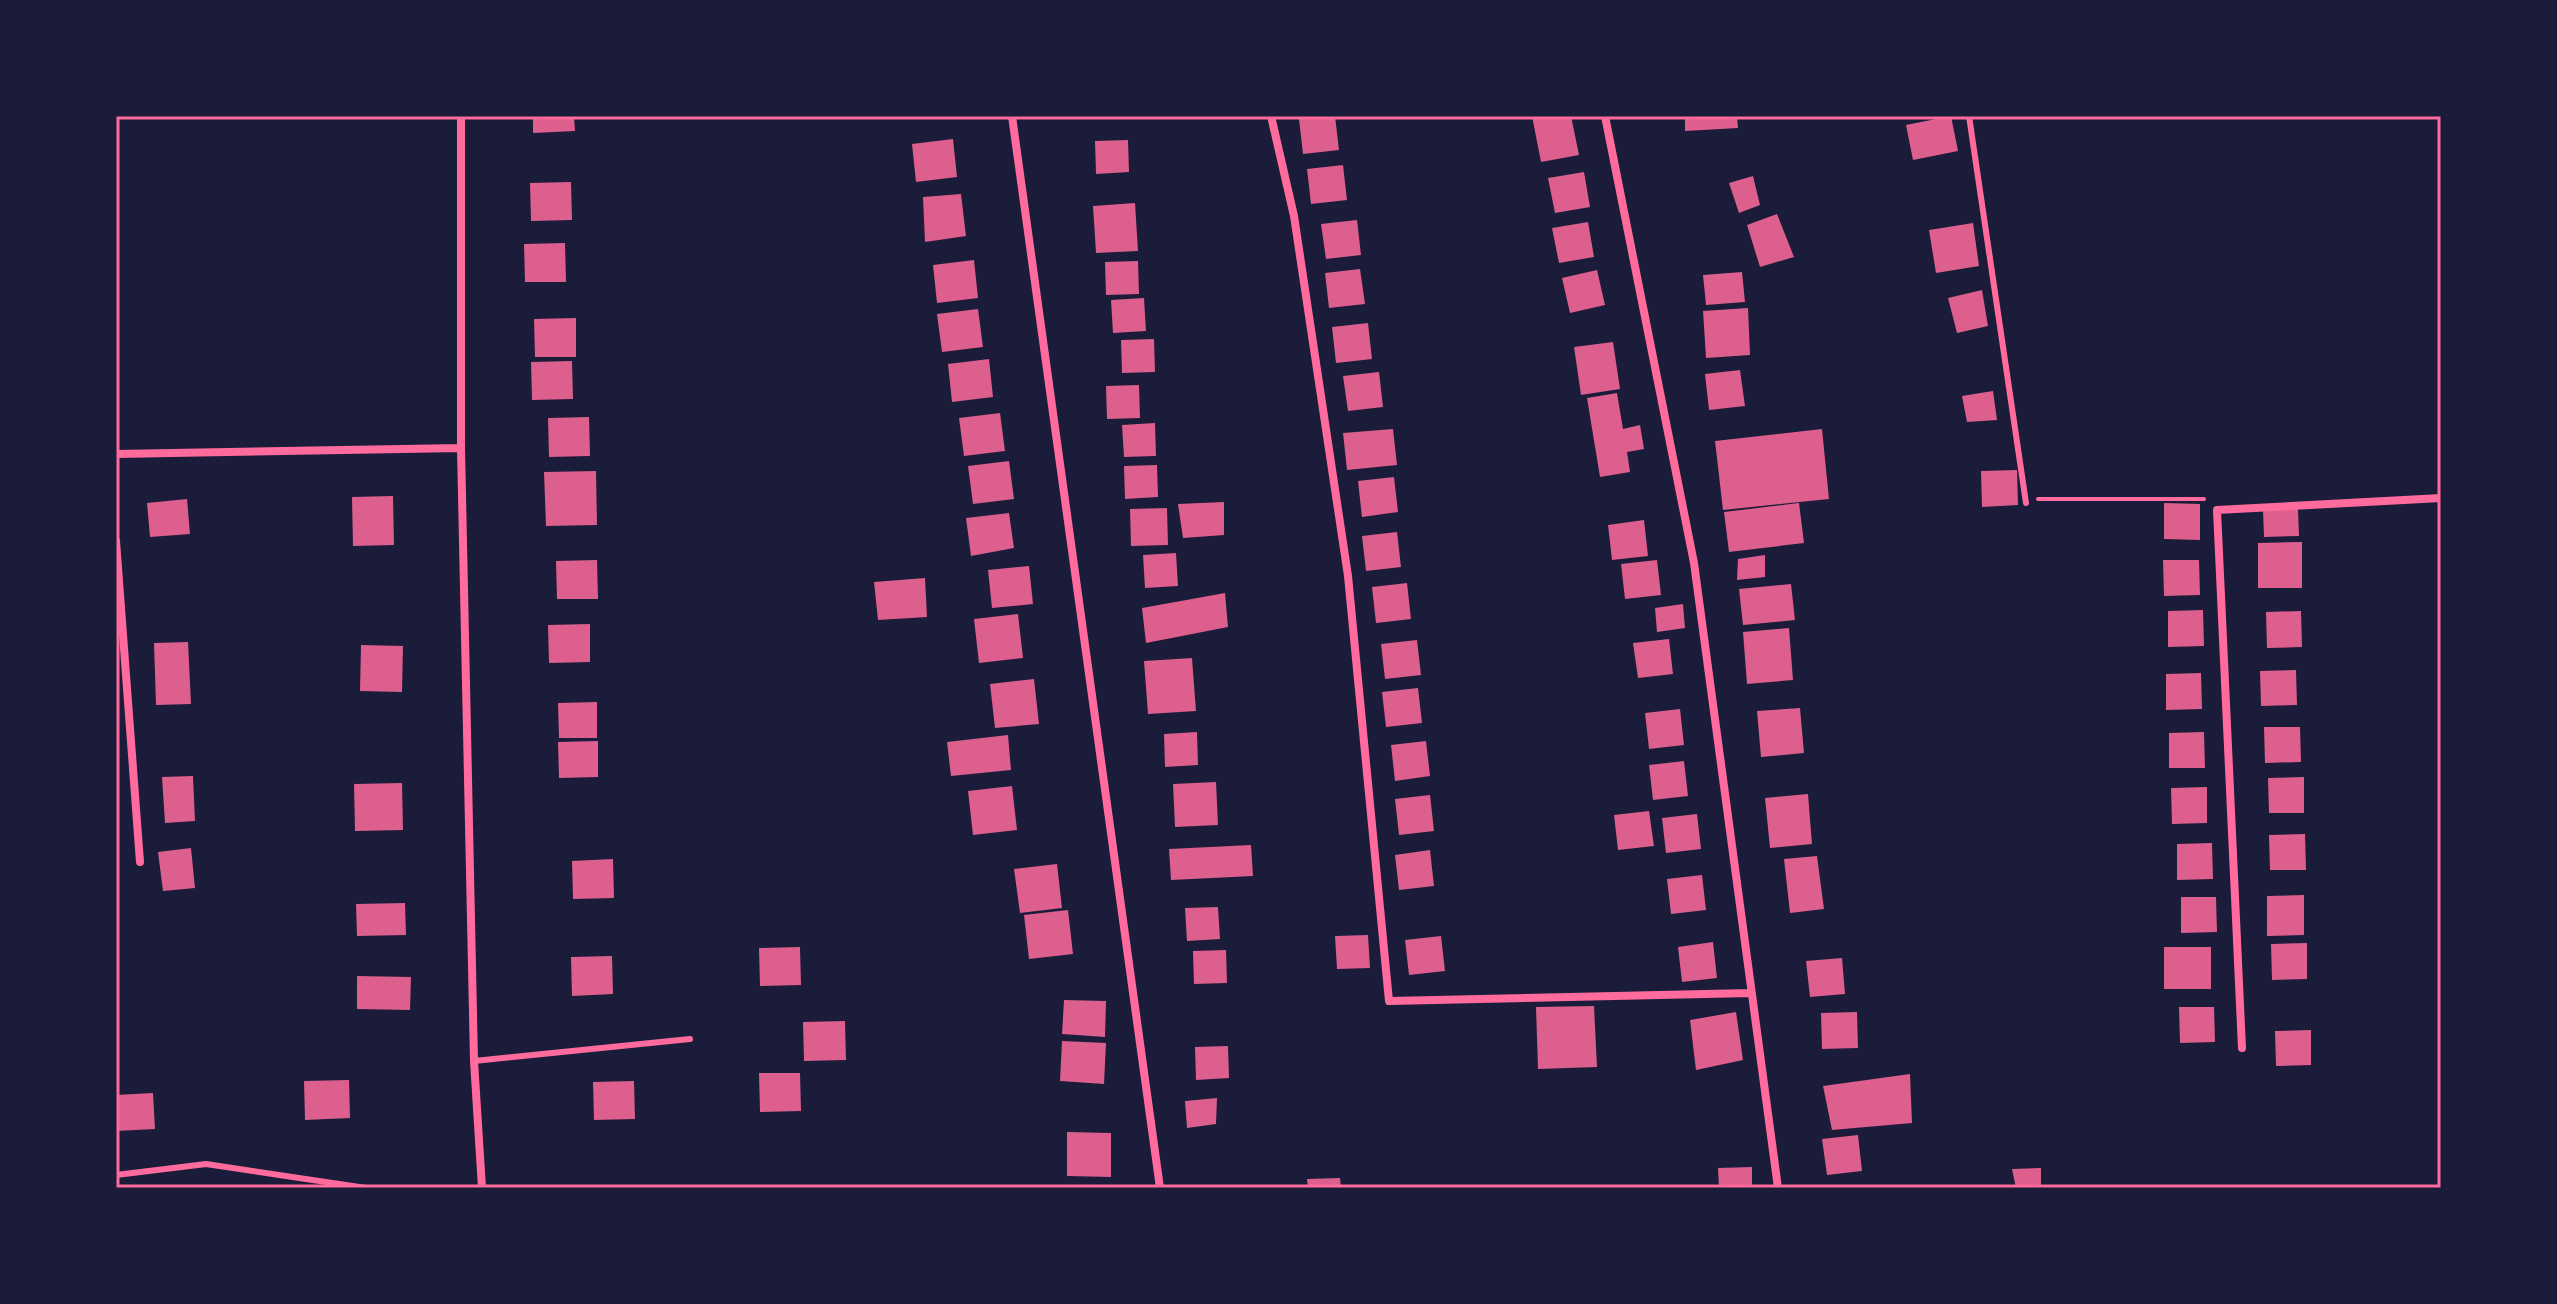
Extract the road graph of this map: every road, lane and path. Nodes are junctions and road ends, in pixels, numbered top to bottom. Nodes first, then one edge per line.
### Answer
1 (461, 116) edge
2 (1012, 116) edge
3 (1271, 116) edge
4 (1605, 116) edge
5 (1969, 116) edge
6 (461, 448) junction
7 (116, 454) edge
8 (2441, 498) edge
9 (2026, 503) joint
10 (2217, 510) junction
11 (116, 541) edge
12 (140, 862) dead end
13 (1750, 993) junction
14 (690, 1039) dead end
15 (2242, 1048) dead end
16 (474, 1061) junction
17 (116, 1175) edge
18 (366, 1188) edge
19 (482, 1188) edge
20 (1160, 1188) edge
21 (1778, 1188) edge

1 - 6 street
2 - 20 street
3 - 13 street
4 - 13 street
5 - 9 lane
6 - 7 street
6 - 16 street
8 - 10 street
9 - 10 path
10 - 15 street
11 - 12 street
13 - 21 street
14 - 16 lane
16 - 19 street
17 - 18 lane

